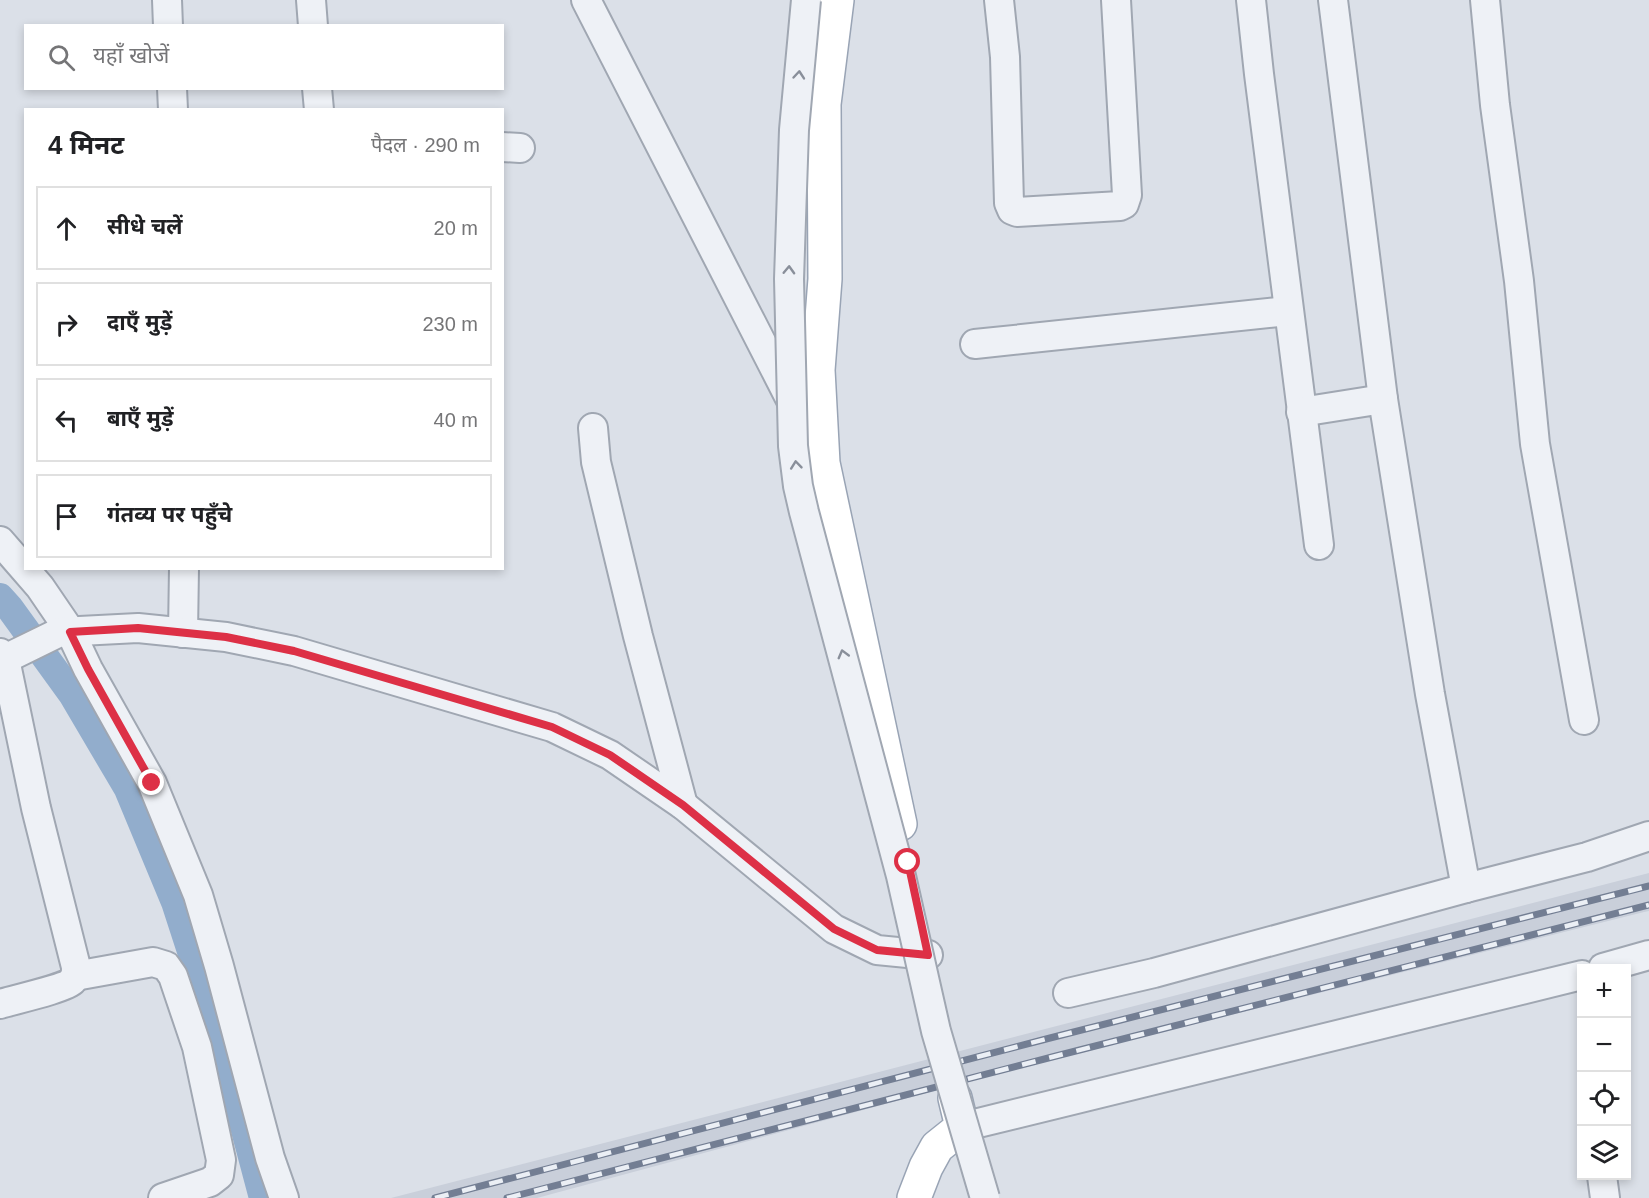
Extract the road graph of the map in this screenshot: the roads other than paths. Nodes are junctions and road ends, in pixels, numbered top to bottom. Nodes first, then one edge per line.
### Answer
1 (167, 0) edge
2 (311, 0) edge
3 (586, 0) edge
4 (806, 0) edge
5 (837, 0) edge
6 (999, 0) edge
7 (1116, 0) edge
8 (1251, 0) edge
9 (1333, 0) edge
10 (1485, 0) edge
11 (168, 24) edge
12 (313, 24) edge
13 (172, 90) edge
14 (317, 90) edge
15 (173, 108) edge
16 (319, 108) edge
17 (1288, 311) junction
18 (975, 344) dead end
19 (1383, 399) junction
20 (1301, 412) junction
21 (593, 428) dead end
22 (823, 463) junction
23 (0, 541) edge
24 (1319, 545) dead end
25 (24, 569) edge
26 (25, 570) edge
27 (184, 570) edge
28 (65, 632) junction
29 (183, 633) junction
30 (7, 655) edge
31 (1584, 720) dead end
32 (683, 805) junction
33 (1649, 836) edge
34 (1466, 888) junction
35 (928, 955) junction
36 (1649, 955) edge
37 (1619, 964) edge
38 (75, 976) junction
39 (1577, 976) edge
40 (1068, 993) dead end
41 (0, 1004) edge
42 (962, 1127) junction
43 (1603, 1180) edge
44 (163, 1198) edge
45 (284, 1198) edge
46 (914, 1198) edge
47 (984, 1198) edge
48 (1605, 1198) edge

1 - 11 street
2 - 12 street
3 - 22 street
47 -> 4 street, bridge
5 - 22 main road
6 - 7 street
8 - 17 street
9 - 19 street
10 - 31 street
13 - 15 street
14 - 16 street
17 - 18 street
17 - 20 street
19 - 20 street
19 - 34 street
20 - 24 street
21 - 32 street
22 - 35 main road
23 - 25 street
26 - 28 street
27 - 29 street
28 - 29 street
28 - 30 street
28 - 45 street
29 - 32 street
30 - 38 street
32 - 35 street
33 - 34 street
34 - 40 street
35 - 42 main road
36 - 37 street
38 - 41 street
38 - 44 street
39 - 42 street
42 - 46 main road
43 - 48 street

